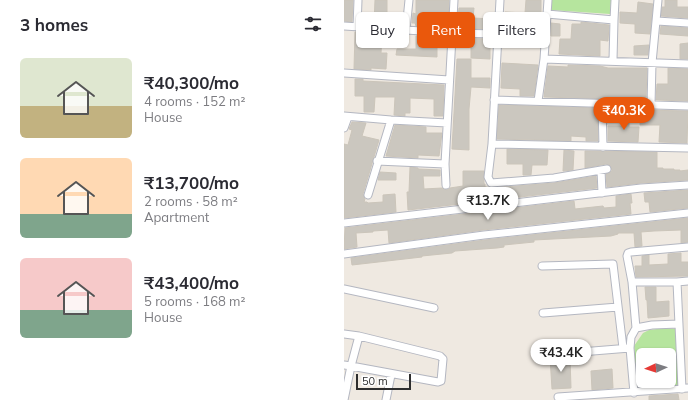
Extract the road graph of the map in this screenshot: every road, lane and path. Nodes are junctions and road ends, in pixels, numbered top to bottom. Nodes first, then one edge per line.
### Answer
1 (358, 0) edge
2 (409, 0) edge
3 (454, 0) edge
4 (500, 0) edge
5 (548, 0) edge
6 (615, 0) edge
7 (658, 0) edge
8 (357, 12) edge
9 (408, 12) edge
10 (453, 12) edge
11 (499, 12) edge
12 (547, 12) edge
13 (550, 14) edge
14 (614, 20) junction
15 (657, 21) junction
16 (688, 23) edge
17 (344, 26) edge
18 (356, 27) edge
19 (451, 48) edge
20 (496, 48) edge
21 (545, 48) edge
22 (544, 58) junction
23 (613, 60) junction
24 (652, 63) junction
25 (688, 64) edge
26 (344, 73) edge
27 (449, 80) junction
28 (494, 100) junction
29 (538, 101) junction
30 (602, 103) junction
31 (650, 104) junction
32 (688, 106) edge
33 (346, 116) edge
34 (391, 120) junction
35 (447, 123) junction
36 (344, 128) edge
37 (492, 144) junction
38 (603, 147) junction
39 (688, 148) edge
40 (377, 161) junction
41 (445, 164) junction
42 (446, 185) dead end
43 (688, 185) edge
44 (602, 193) junction
45 (368, 195) dead end
46 (688, 213) edge
47 (344, 223) edge
48 (688, 247) edge
49 (344, 254) edge
50 (542, 266) dead end
51 (688, 281) edge
52 (632, 282) junction
53 (677, 282) junction
54 (344, 289) edge
55 (618, 307) junction
56 (434, 308) dead end
57 (543, 313) dead end
58 (679, 324) junction
59 (636, 328) junction
60 (344, 334) edge
61 (359, 336) junction
62 (627, 348) junction
63 (556, 354) dead end
64 (348, 366) edge
65 (391, 375) junction
66 (685, 389) edge
67 (634, 393) junction
68 (558, 397) dead end
69 (344, 400) edge
70 (386, 400) edge

1 - 8 street
2 - 9 street
3 - 10 street
4 - 11 street
5 - 12 street
6 - 14 street
7 - 15 street
13 - 14 street
14 - 23 street
15 - 16 street
15 - 24 street
17 - 18 street
19 - 27 street
20 - 28 street
21 - 22 street
22 - 23 street
22 - 29 street
23 - 24 street
24 - 25 street
24 - 31 street
26 - 27 street
27 - 35 street
28 - 29 street
28 - 37 street
29 - 30 street
30 - 31 street
30 - 38 street
31 - 32 street
33 - 34 street
33 - 36 street
34 - 35 street
34 - 40 street
35 - 41 street
37 - 38 street
37 - 44 street
38 - 39 street
40 - 41 street
40 - 45 street
41 - 42 street
43 - 44 street
44 - 47 street
46 - 49 street
48 - 52 street
50 - 55 street
51 - 53 street
52 - 53 street
52 - 59 street
53 - 58 street
54 - 56 street
55 - 57 street
55 - 62 street
58 - 59 street
58 - 66 street
59 - 62 street
60 - 61 street
61 - 64 street
61 - 65 street
62 - 63 street
62 - 67 street
64 - 65 street
64 - 69 street
65 - 70 street
66 - 67 street
67 - 68 street

